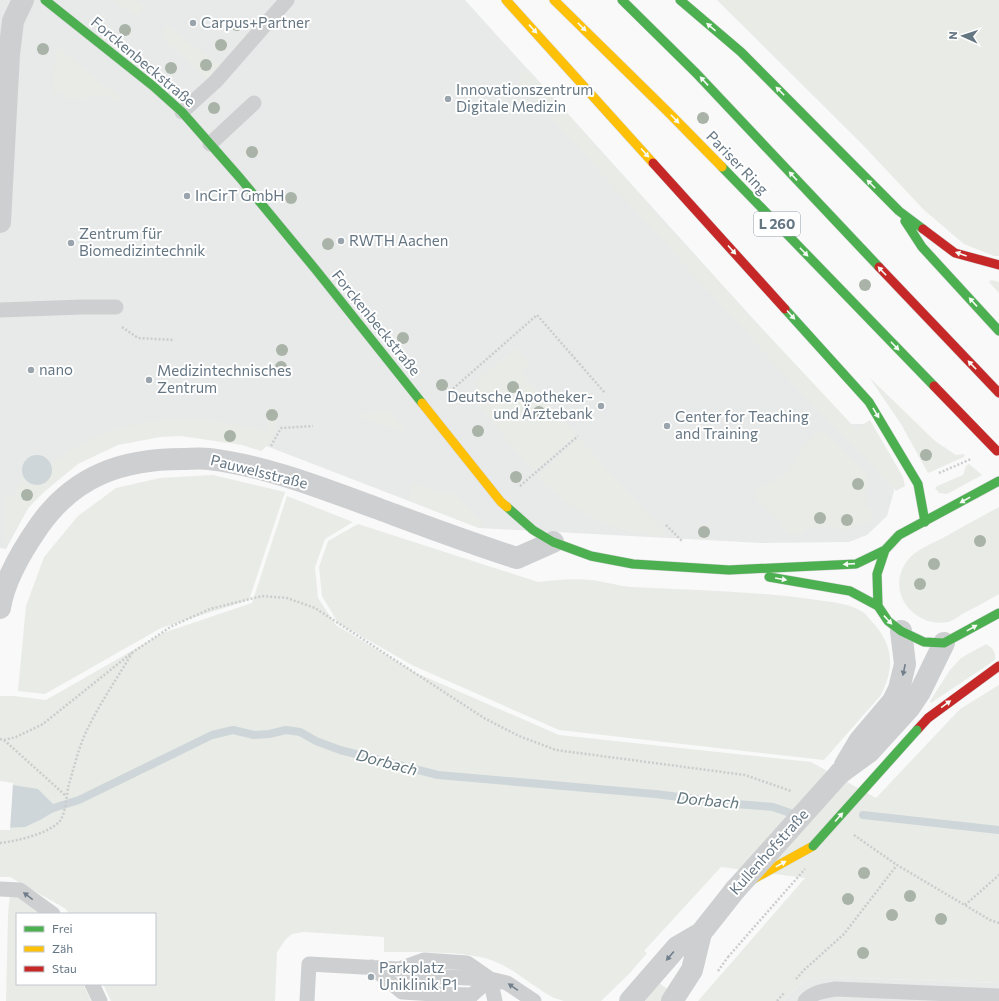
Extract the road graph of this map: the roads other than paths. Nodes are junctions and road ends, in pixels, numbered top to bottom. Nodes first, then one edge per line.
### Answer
1 (23, 0) edge
2 (45, 0) edge
3 (287, 0) edge
4 (506, 0) edge
5 (554, 0) edge
6 (622, 0) edge
7 (680, 0) edge
8 (254, 103) dead end
9 (182, 112) junction
10 (210, 144) junction
11 (2, 152) edge
12 (899, 211) junction
13 (0, 222) edge
14 (999, 265) edge
15 (116, 307) road end
16 (0, 310) edge
17 (999, 331) edge
18 (999, 393) edge
19 (997, 451) dead end
20 (999, 481) edge
21 (925, 522) junction
22 (553, 542) junction
23 (885, 550) junction
24 (729, 570) junction
25 (878, 606) junction
26 (0, 608) edge
27 (999, 613) edge
28 (902, 631) junction
29 (944, 643) junction
30 (999, 666) edge
31 (883, 725) junction
32 (0, 889) edge
33 (735, 890) junction
34 (52, 913) edge
35 (701, 933) junction
36 (372, 967) junction
37 (490, 979) junction
38 (92, 985) edge
39 (984, 995) junction
40 (999, 996) edge
41 (434, 998) edge
42 (999, 1000) edge
43 (100, 1001) edge
44 (307, 1001) edge
45 (495, 1001) edge
46 (534, 1001) edge
47 (630, 1001) edge
48 (672, 1001) edge
49 (805, 1001) edge

1 - 11 street
2 - 9 main road, Forckenbeckstraße
3 - 9 lane
4 -> 21 main road
5 -> 19 main road, Pariser Ring / L 260
18 -> 6 main road, Pariser Ring / L 260
12 -> 7 main road
8 - 10 lane
9 - 10 main road, Forckenbeckstraße
10 - 22 main road, Forckenbeckstraße
11 - 13 street
14 -> 12 main road
17 -> 12 main road
15 - 16 lane
20 -> 21 main road
21 - 23 main road
22 - 24 main road, Forckenbeckstraße
22 - 26 street, Pauwelsstraße
23 -> 24 main road, Forckenbeckstraße
23 - 25 main road
24 -> 25 main road, Forckenbeckstraße
25 -> 28 main road
29 -> 27 main road
28 - 29 main road
28 -> 31 street, Kullenhofstraße
29 - 31 street, Kullenhofstraße
33 -> 30 main road, bridge
31 - 33 street, Kullenhofstraße, bridge
34 -> 32 lane
33 - 35 street, Kullenhofstraße
35 -> 47 street, Kullenhofstraße
35 - 48 street, Kullenhofstraße
36 - 37 lane
36 - 41 lane
36 - 44 lane
37 - 41 lane
37 - 45 lane
46 -> 37 lane
38 - 43 lane
39 - 40 lane
39 - 42 lane
39 - 49 lane

